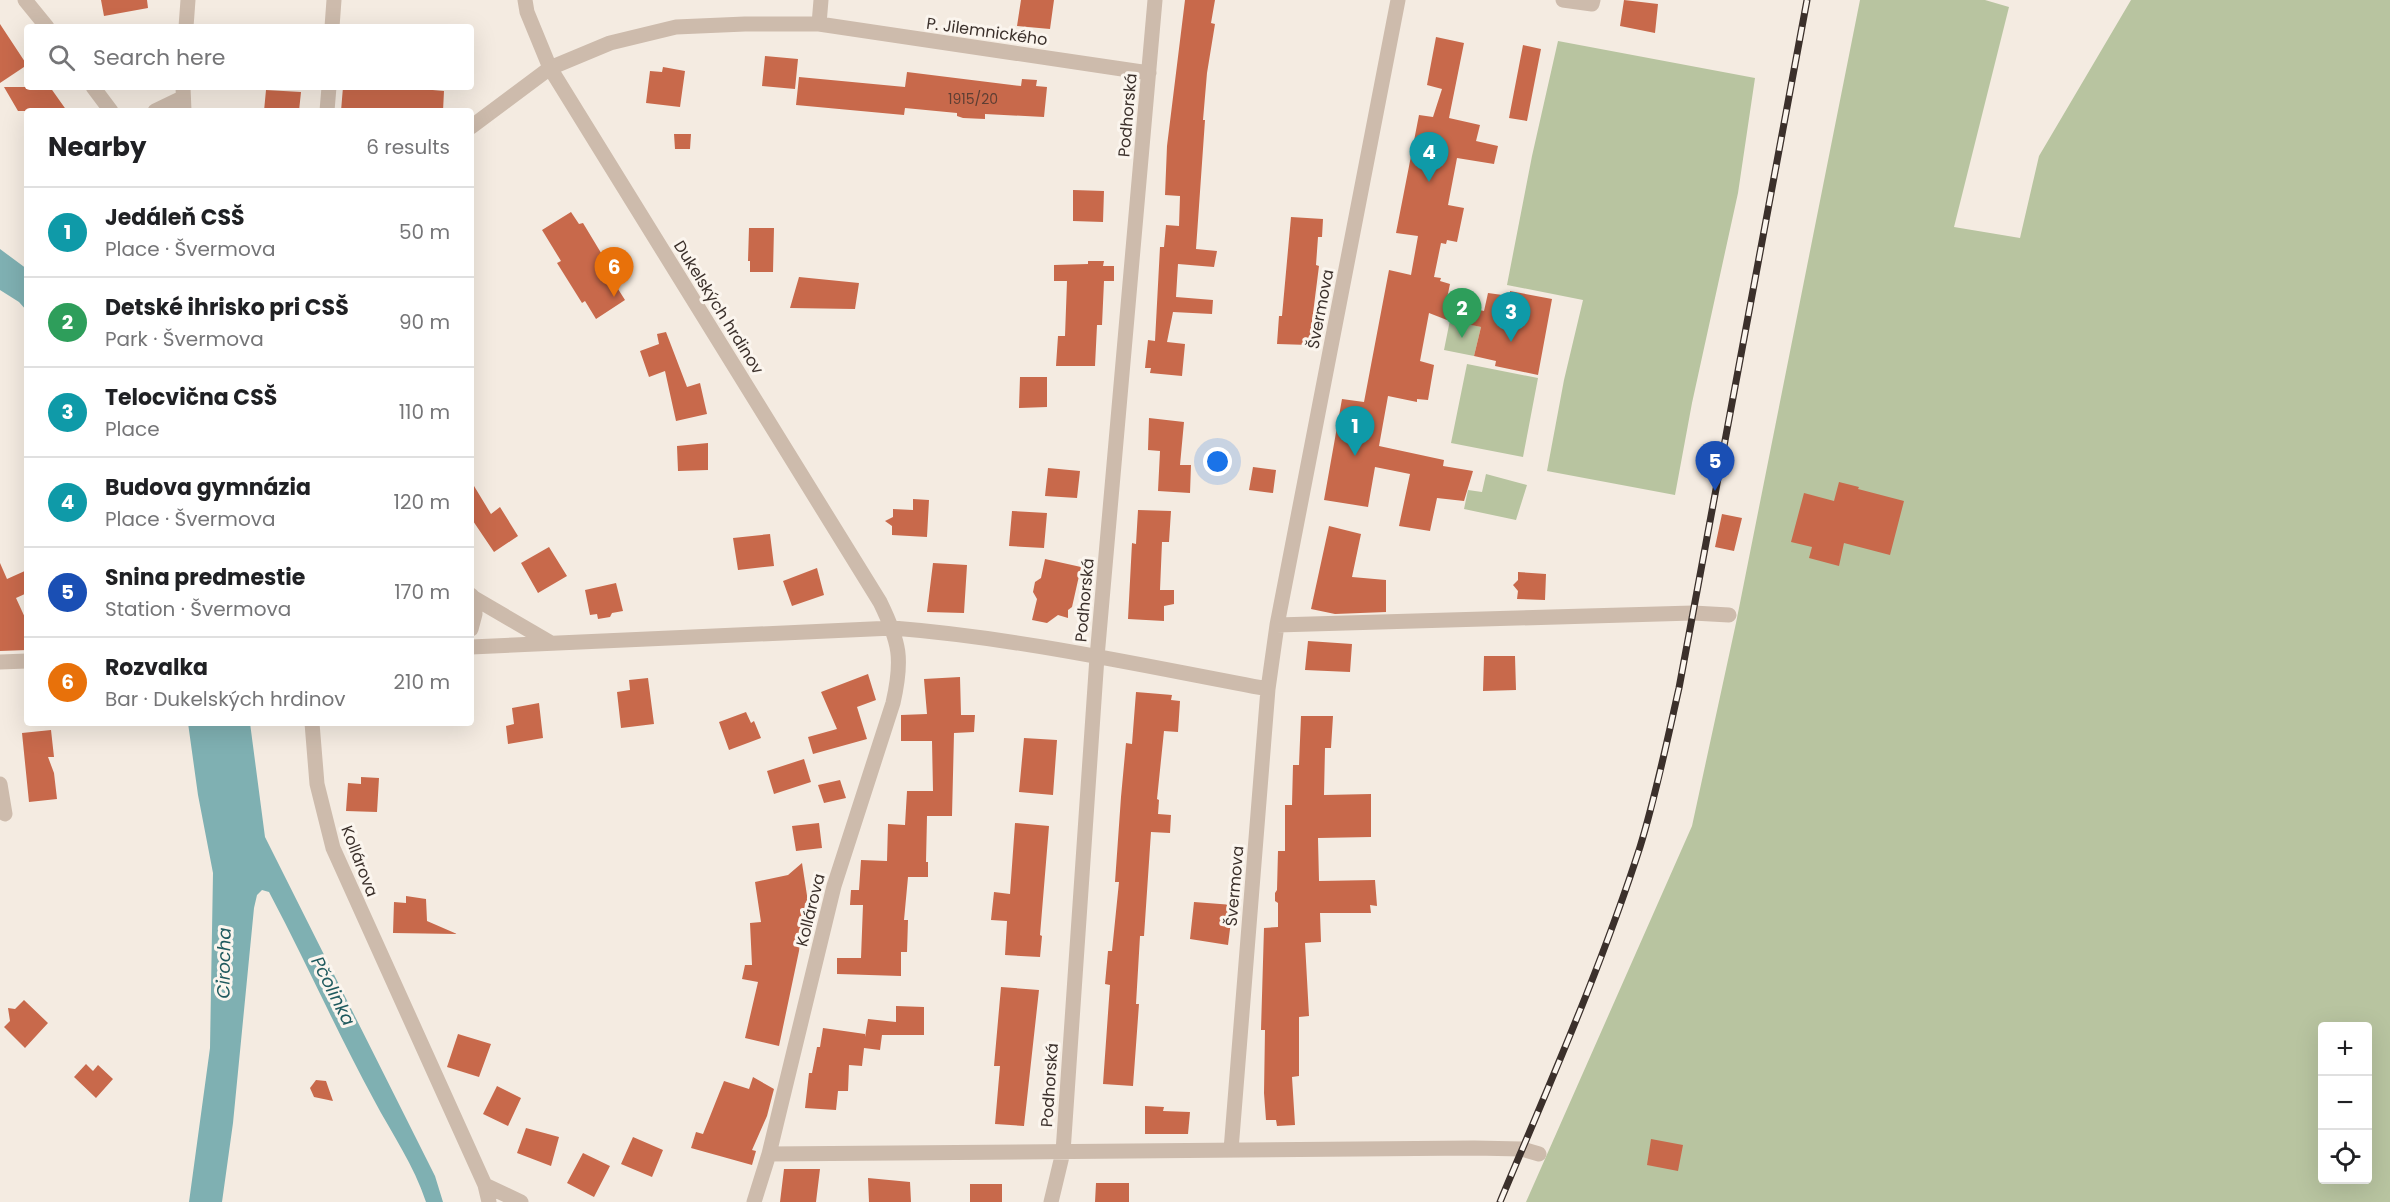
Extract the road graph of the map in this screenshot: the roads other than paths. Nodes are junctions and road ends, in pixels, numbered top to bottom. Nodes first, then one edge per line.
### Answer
1 (25, 0) edge
2 (188, 0) edge
3 (334, 0) edge
4 (525, 0) edge
5 (821, 0) edge
6 (1155, 0) edge
7 (1398, 0) edge
8 (1563, 0) edge
9 (1592, 2) edge
10 (45, 24) edge
11 (185, 24) edge
12 (332, 24) edge
13 (819, 24) junction
14 (550, 68) junction
15 (1149, 73) junction
16 (95, 90) edge
17 (329, 90) edge
18 (183, 99) edge
19 (109, 108) edge
20 (162, 108) edge
21 (327, 108) edge
22 (474, 125) edge
23 (474, 598) edge
24 (1729, 615) dead end
25 (1277, 625) junction
26 (893, 628) junction
27 (552, 644) junction
28 (474, 647) edge
29 (1097, 657) junction
30 (24, 661) edge
31 (0, 662) edge
32 (1268, 689) junction
33 (312, 726) edge
34 (0, 784) edge
35 (4, 814) dead end
36 (1231, 1150) junction
37 (1063, 1152) junction
38 (769, 1154) junction
39 (1539, 1154) dead end
40 (485, 1185) junction
41 (489, 1202) edge
42 (521, 1202) edge
43 (754, 1202) edge
44 (1051, 1202) edge

1 - 10 street
2 - 11 street
3 - 12 street
4 - 14 street, Dukelských hrdinov
5 - 13 street
6 - 15 street, Podhorská
7 - 25 street, Švermova
8 - 9 street
13 - 14 street, P. Jilemnického
13 - 15 street, P. Jilemnického
14 - 22 street, P. Jilemnického
14 - 26 street, Dukelských hrdinov
15 - 29 street, Podhorská
16 - 19 street
17 - 21 street
18 - 20 street
23 - 27 street
24 - 25 street
25 - 32 street, Švermova
26 - 27 street
26 - 29 street
26 - 38 street, Kollárova
27 - 28 street
29 - 32 street
29 - 37 street, Podhorská
30 - 31 street
32 - 36 street, Švermova
33 - 40 street, Kollárova
34 - 35 street
36 - 37 street
36 - 39 street
37 - 38 street
37 - 44 street, Podhorská
38 - 43 street, Kollárova
40 - 41 street, Kollárova
40 - 42 street

